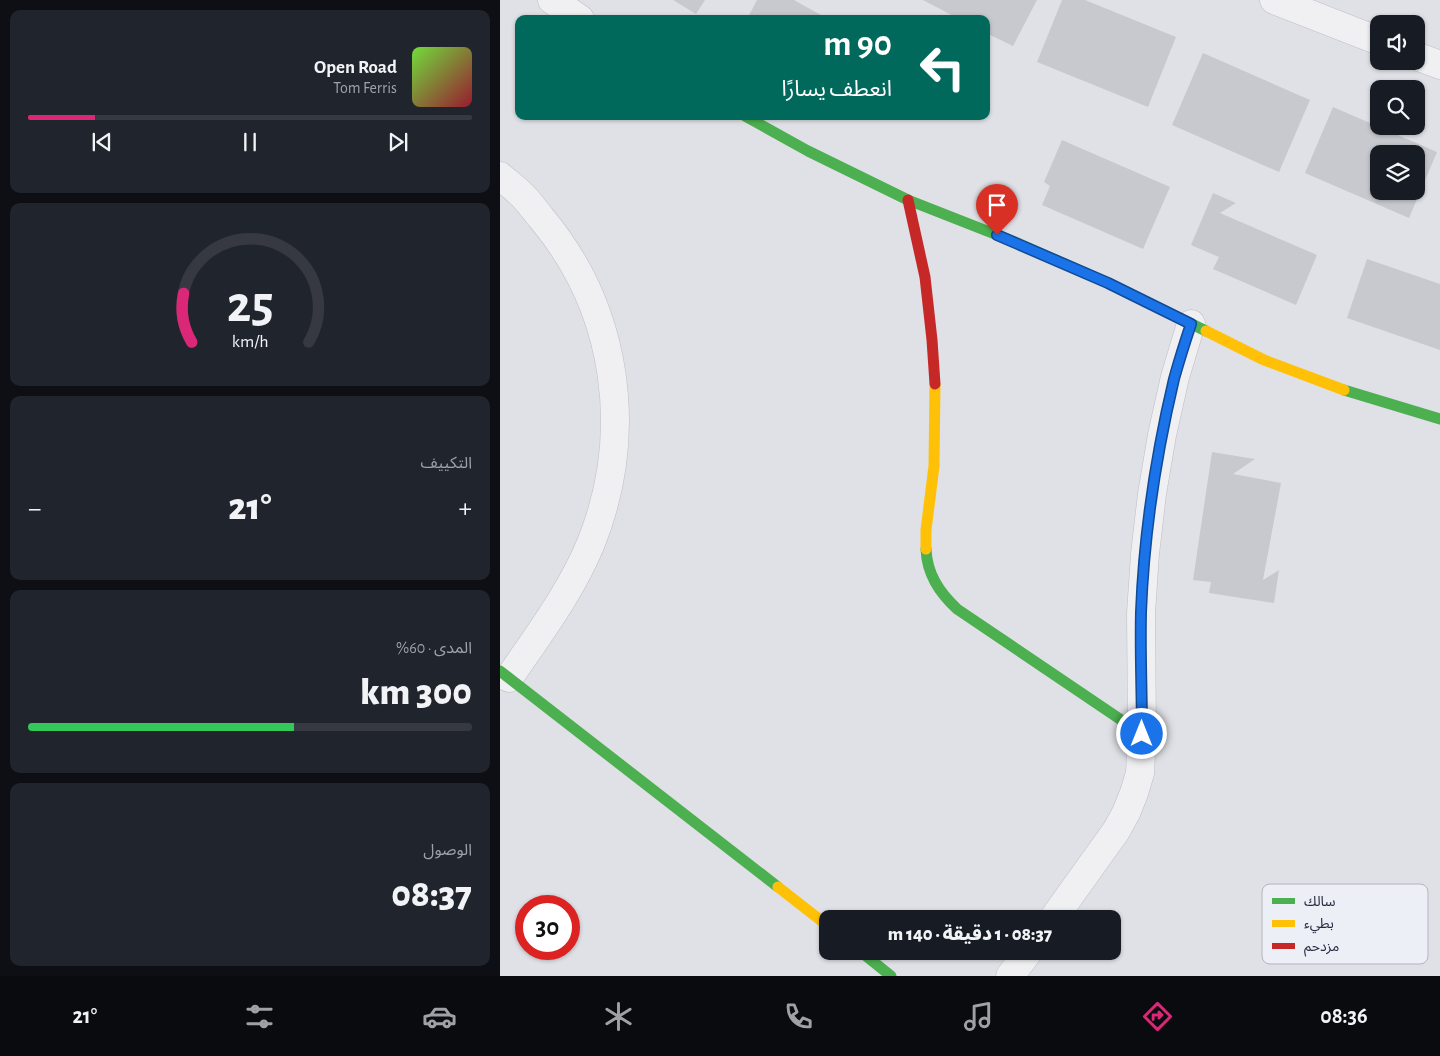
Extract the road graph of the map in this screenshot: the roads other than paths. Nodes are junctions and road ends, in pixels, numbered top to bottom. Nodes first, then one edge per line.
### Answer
1 (552, 0) edge
2 (1274, 0) edge
3 (574, 15) edge
4 (1370, 37) edge
5 (1425, 59) edge
6 (1440, 65) edge
7 (752, 120) edge
8 (500, 176) edge
9 (908, 200) junction
10 (1191, 324) junction
11 (1440, 419) edge
12 (504, 675) edge
13 (1142, 734) junction
14 (1059, 910) edge
15 (819, 919) edge
16 (872, 960) edge
17 (1022, 960) edge
18 (892, 976) edge
19 (1010, 976) edge

1 - 3 street
2 - 4 street
5 - 6 street
7 - 9 street
8 - 12 street
9 - 10 street
9 - 13 street
10 - 11 street
10 - 13 street
12 - 15 street
13 - 14 street
16 - 18 street
17 - 19 street

